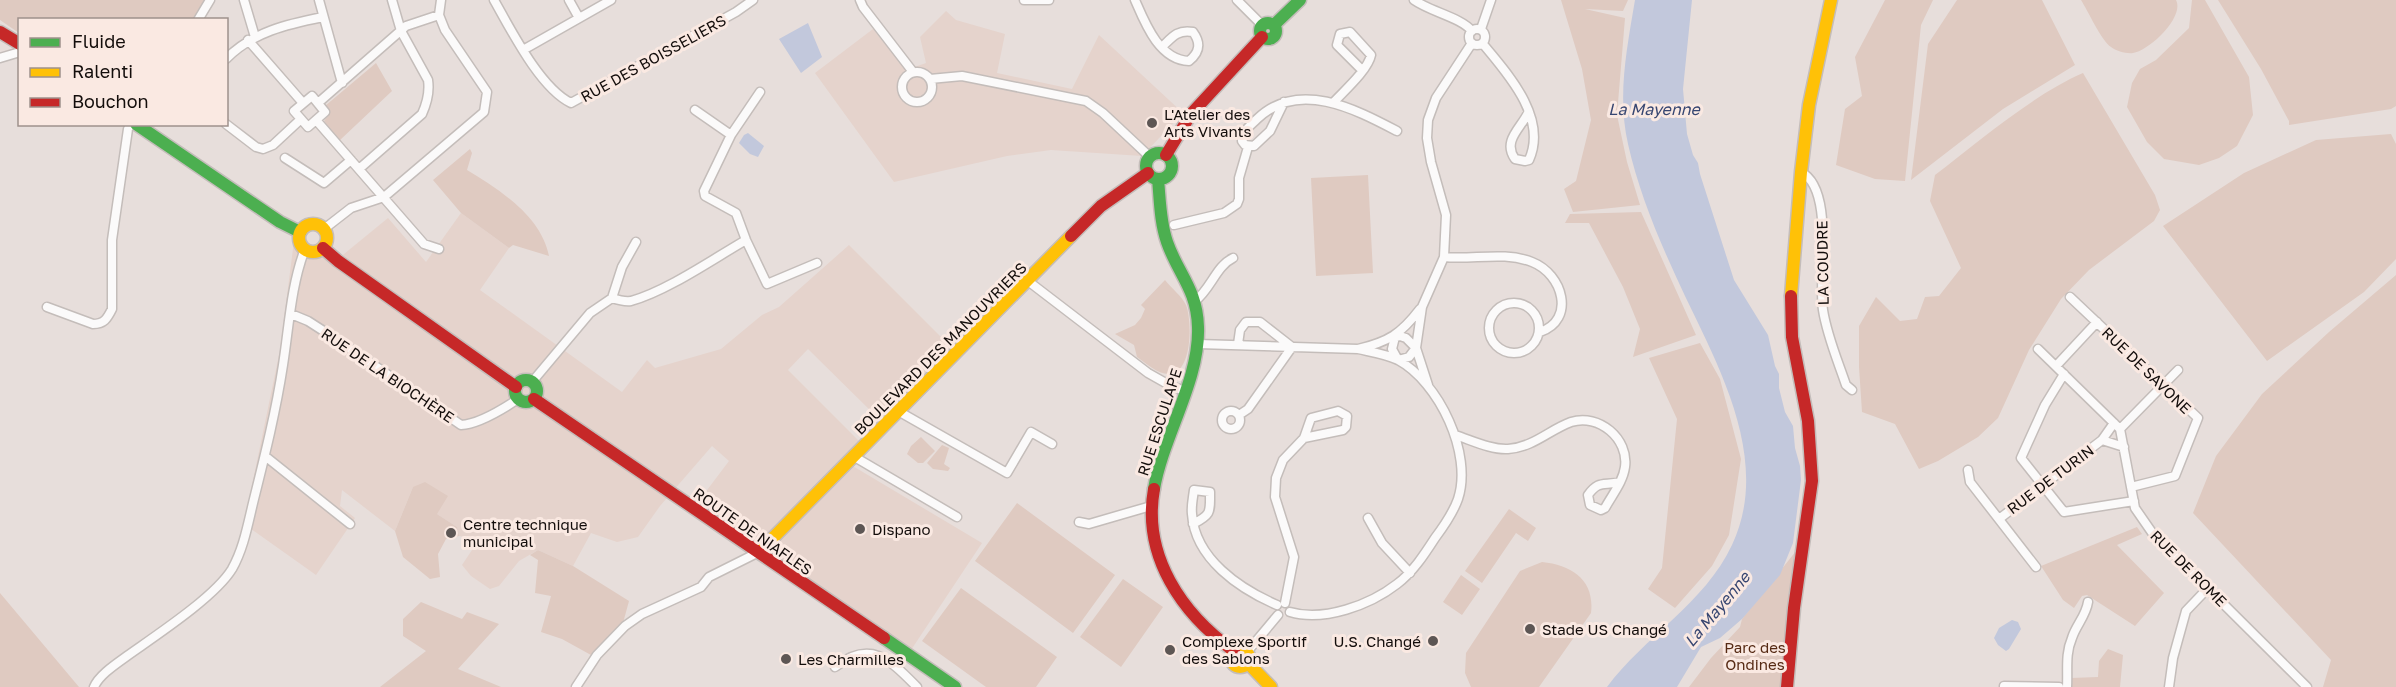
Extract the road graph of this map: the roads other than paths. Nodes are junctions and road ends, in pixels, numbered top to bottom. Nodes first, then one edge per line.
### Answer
1 (210, 0) edge
2 (244, 0) edge
3 (319, 0) edge
4 (392, 0) edge
5 (441, 0) edge
6 (494, 0) edge
7 (569, 0) edge
8 (611, 0) edge
9 (753, 0) edge
10 (860, 0) edge
11 (1024, 0) edge
12 (1049, 0) edge
13 (1135, 0) edge
14 (1238, 0) edge
15 (1300, 0) edge
16 (1414, 0) edge
17 (1491, 0) edge
18 (1831, 0) edge
19 (439, 15) junction
20 (323, 17) junction
21 (199, 18) edge
22 (579, 18) junction
23 (1266, 29) junction
24 (1476, 30) junction
25 (401, 31) junction
26 (0, 32) edge
27 (251, 38) junction
28 (18, 43) edge
29 (1472, 44) junction
30 (1483, 44) junction
31 (1162, 47) junction
32 (523, 51) junction
33 (18, 53) edge
34 (228, 57) edge
35 (0, 58) edge
36 (1362, 70) junction
37 (913, 72) junction
38 (930, 79) junction
39 (342, 83) junction
40 (760, 93) dead end
41 (1284, 102) junction
42 (303, 103) junction
43 (1334, 103) junction
44 (318, 104) junction
45 (695, 110) dead end
46 (1528, 113) junction
47 (300, 119) junction
48 (316, 120) junction
49 (130, 126) edge
50 (139, 126) edge
51 (228, 126) edge
52 (1397, 131) dead end
53 (731, 135) junction
54 (1248, 147) junction
55 (1166, 155) junction
56 (1150, 157) junction
57 (285, 158) dead end
58 (351, 160) junction
59 (359, 169) junction
60 (1801, 172) junction
61 (1153, 176) junction
62 (384, 197) junction
63 (1174, 225) dead end
64 (324, 229) junction
65 (300, 232) junction
66 (746, 240) junction
67 (636, 242) dead end
68 (322, 248) junction
69 (304, 249) junction
70 (439, 249) dead end
71 (1444, 257) junction
72 (1233, 258) dead end
73 (817, 263) dead end
74 (1028, 281) junction
75 (2070, 297) dead end
76 (612, 298) junction
77 (1195, 301) junction
78 (1422, 307) junction
79 (47, 308) dead end
80 (291, 314) junction
81 (2097, 322) junction
82 (1270, 327) junction
83 (1540, 332) junction
84 (1395, 337) junction
85 (1198, 344) junction
86 (1238, 344) junction
87 (1270, 345) junction
88 (1292, 347) junction
89 (1416, 348) junction
90 (2038, 349) dead end
91 (1358, 350) junction
92 (1398, 360) junction
93 (2056, 366) junction
94 (2178, 370) dead end
95 (2064, 374) junction
96 (532, 382) junction
97 (2163, 385) junction
98 (1429, 387) junction
99 (1852, 390) dead end
100 (1185, 391) junction
101 (517, 393) junction
102 (534, 399) junction
103 (898, 411) junction
104 (1239, 415) dead end
105 (2117, 426) junction
106 (1455, 435) junction
107 (1304, 438) junction
108 (2102, 440) junction
109 (1052, 444) dead end
110 (2124, 447) junction
111 (265, 456) junction
112 (853, 456) junction
113 (1968, 470) dead end
114 (1620, 482) dead end
115 (2042, 486) junction
116 (2131, 487) junction
117 (2134, 501) junction
118 (1151, 506) junction
119 (957, 517) dead end
120 (1368, 518) dead end
121 (1999, 519) junction
122 (1078, 522) dead end
123 (350, 524) dead end
124 (1194, 524) dead end
125 (759, 552) junction
126 (2036, 567) dead end
127 (1410, 573) junction
128 (2208, 588) junction
129 (2088, 602) dead end
130 (1281, 604) junction
131 (1290, 612) junction
132 (1278, 615) junction
133 (1247, 658) junction
134 (835, 667) dead end
135 (2004, 686) edge
136 (93, 687) edge
137 (576, 687) edge
138 (917, 687) edge
139 (955, 687) edge
140 (1271, 687) edge
141 (1787, 687) edge
142 (2059, 687) edge
143 (2067, 687) edge
144 (2169, 687) edge
145 (2307, 687) edge

1 - 21 street
2 - 27 street
3 - 20 street
4 - 25 street
5 - 19 street
6 - 32 street, RUE DES BOISSELIERS
7 - 22 street
8 - 22 street
9 - 32 street, RUE DES BOISSELIERS
10 - 37 street
11 - 12 street
13 - 31 street
14 - 23 street
15 - 23 street
16 - 24 street
17 - 24 street
18 - 60 street
19 - 25 street
19 - 62 street
20 - 27 street
20 - 39 street
22 - 32 street
23 - 55 street
24 - 29 street
24 - 30 street
25 - 39 street
25 - 59 street
26 - 28 street
27 - 34 street
27 - 42 street
29 - 30 street
29 - 71 street
30 - 46 street
31 - 31 street
33 - 35 street
36 - 36 street
36 - 43 street
37 - 38 street
37 - 38 street
38 - 56 street
39 - 44 street
40 - 53 street
41 - 43 street
41 - 54 street
41 - 54 street
42 - 44 street
42 - 47 street
43 - 52 street
44 - 48 street
45 - 53 street
46 - 46 street
47 - 48 street
47 - 51 street
48 - 58 street
49 - 79 street
50 - 65 street
53 - 66 street
54 - 63 street
55 - 56 street
55 - 61 street
56 - 61 street
57 - 58 street
58 - 59 street
59 - 62 street
60 - 99 street, LA COUDRE
60 - 141 street
61 - 74 street, BOULEVARD DES MANOUVRIERS
61 - 77 street, RUE ESCULAPE
62 - 64 street
62 - 70 street
64 - 65 street
64 - 68 street
65 - 69 street
66 - 73 street
66 - 76 street
67 - 76 street
68 - 69 street
68 - 101 street
69 - 80 street
71 - 78 street
71 - 83 street
72 - 77 street
74 - 100 street
74 - 103 street, BOULEVARD DES MANOUVRIERS
75 - 81 street, RUE DE SAVONE
76 - 96 street
77 - 85 street, RUE ESCULAPE
78 - 84 street
78 - 89 street
80 - 101 street, RUE DE LA BIOCHÈRE
80 - 111 street
81 - 93 street
81 - 97 street, RUE DE SAVONE
82 - 86 street
82 - 87 street
82 - 88 street
83 - 83 street
84 - 89 street
84 - 91 street
84 - 92 street
85 - 86 street
85 - 100 street, RUE ESCULAPE
86 - 87 street
87 - 88 street
88 - 91 street
88 - 104 street
89 - 92 street
89 - 98 street
90 - 93 street
91 - 92 street
92 - 98 street
93 - 95 street
94 - 97 street, RUE DE TURIN
95 - 105 street
95 - 115 street
96 - 101 street
96 - 102 street
97 - 105 street, RUE DE TURIN
97 - 116 street, RUE DE SAVONE
98 - 106 street
100 - 118 street, RUE ESCULAPE
101 - 102 street
102 - 125 street, ROUTE DE NIAFLES
103 - 109 street
103 - 112 street, BOULEVARD DES MANOUVRIERS
105 - 108 street, RUE DE TURIN
105 - 110 street, RUE DE ROME
106 - 114 street
106 - 127 street
107 - 107 street
107 - 130 street
108 - 110 street, RUE DE TURIN
108 - 115 street, RUE DE TURIN
110 - 116 street, RUE DE ROME
111 - 123 street
111 - 136 street
112 - 119 street
112 - 125 street, BOULEVARD DES MANOUVRIERS
113 - 121 street
115 - 117 street
115 - 121 street, RUE DE TURIN
116 - 117 street, RUE DE ROME
117 - 128 street, RUE DE ROME
118 - 122 street
118 - 133 street, RUE ESCULAPE
120 - 127 street
121 - 126 street
124 - 130 street
125 - 137 street
125 - 139 street, ROUTE DE NIAFLES
127 - 131 street
128 - 144 street
128 - 145 street, RUE DE ROME
129 - 143 street
130 - 131 street
130 - 132 street
131 - 132 street
132 - 133 street
133 - 140 street
134 - 138 street
135 - 142 street

